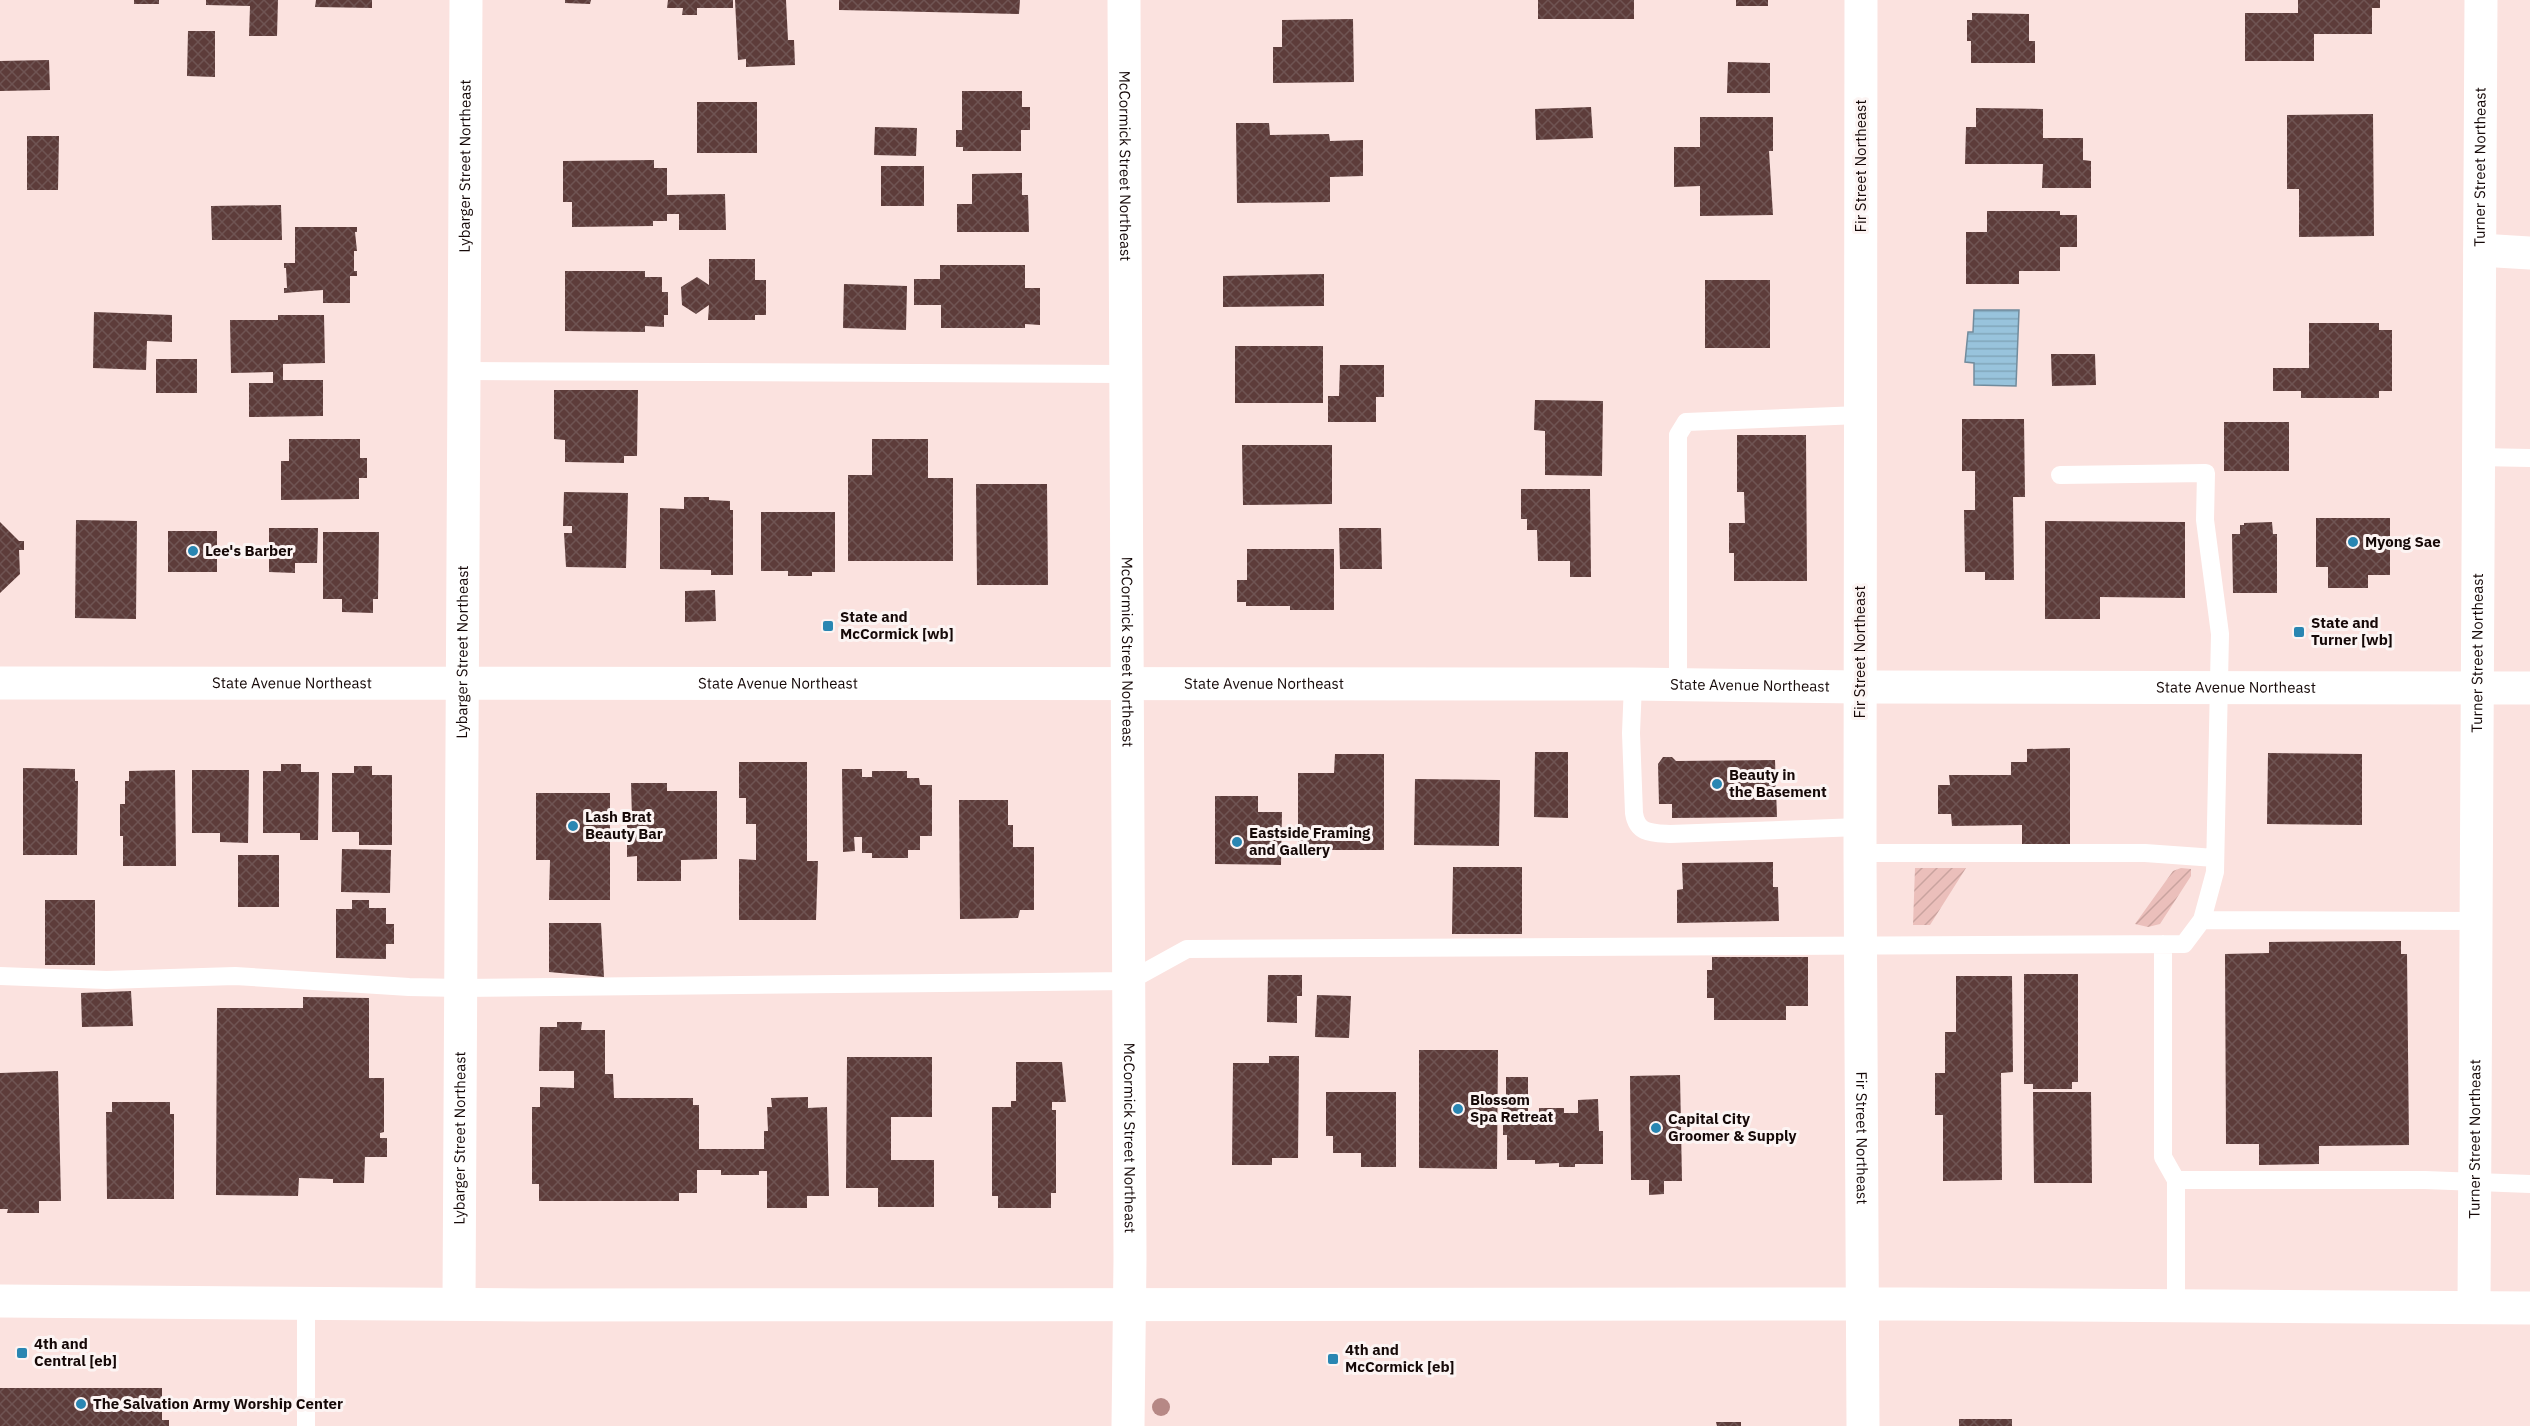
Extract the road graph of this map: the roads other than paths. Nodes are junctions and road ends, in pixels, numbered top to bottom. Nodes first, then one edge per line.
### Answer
1 (466, 0) edge
2 (1124, 0) edge
3 (1861, 0) edge
4 (2481, 0) edge
5 (2480, 250) junction
6 (2530, 252) edge
7 (464, 371) junction
8 (1125, 374) junction
9 (1860, 415) junction
10 (2478, 457) junction
11 (2530, 458) edge
12 (2060, 475) dead end
13 (0, 683) edge
14 (463, 683) junction
15 (1127, 684) junction
16 (1633, 684) junction
17 (1678, 686) junction
18 (1860, 687) junction
19 (2219, 688) junction
20 (2479, 688) junction
21 (2530, 688) edge
22 (1860, 840) junction
23 (2215, 858) junction
24 (2202, 921) junction
25 (2476, 921) junction
26 (2163, 944) junction
27 (1861, 945) junction
28 (0, 976) edge
29 (1129, 981) junction
30 (461, 988) junction
31 (2176, 1180) junction
32 (2474, 1183) junction
33 (2530, 1184) edge
34 (0, 1301) edge
35 (306, 1302) junction
36 (459, 1303) junction
37 (1863, 1304) junction
38 (1130, 1305) junction
39 (2176, 1305) junction
40 (2474, 1307) junction
41 (2530, 1308) edge
42 (306, 1426) edge
43 (1128, 1426) edge
44 (1863, 1426) edge

1 - 7 street, Lybarger Street Northeast
2 - 8 street, McCormick Street Northeast
3 - 9 street, Fir Street Northeast
4 - 5 street, Turner Street Northeast
5 - 6 street
5 - 10 street, Turner Street Northeast
7 - 8 lane
7 - 14 street, Lybarger Street Northeast
8 - 15 street, McCormick Street Northeast
9 - 17 lane
9 - 18 street, Fir Street Northeast
10 - 11 lane
10 - 20 street, Turner Street Northeast
12 - 19 lane
13 - 14 street, State Avenue Northeast
14 - 15 street, State Avenue Northeast
14 - 30 street, Lybarger Street Northeast
15 - 16 street, State Avenue Northeast
15 - 29 street, McCormick Street Northeast
16 - 17 street, State Avenue Northeast
16 - 22 lane
17 - 18 street, State Avenue Northeast
18 - 19 street, State Avenue Northeast
18 - 22 street, Fir Street Northeast
19 - 20 street, State Avenue Northeast
19 - 23 lane
20 - 21 street, State Avenue Northeast
20 - 25 street, Turner Street Northeast
22 - 23 lane
22 - 27 street, Fir Street Northeast
23 - 24 lane
24 - 25 lane
24 - 26 lane
25 - 32 street, Turner Street Northeast
26 - 27 lane
26 - 31 lane
27 - 29 lane
27 - 37 street, Fir Street Northeast
28 - 30 lane
29 - 30 lane
29 - 38 street, McCormick Street Northeast
30 - 36 street, Lybarger Street Northeast
31 - 32 lane
31 - 39 lane
32 - 33 lane
32 - 40 street, Turner Street Northeast
34 - 35 street
35 - 36 street
35 - 42 lane
36 - 38 street
37 - 38 street
37 - 39 street
37 - 44 street, Fir Street Northeast
38 - 43 street, McCormick Street Northeast
39 - 40 street
40 - 41 street

